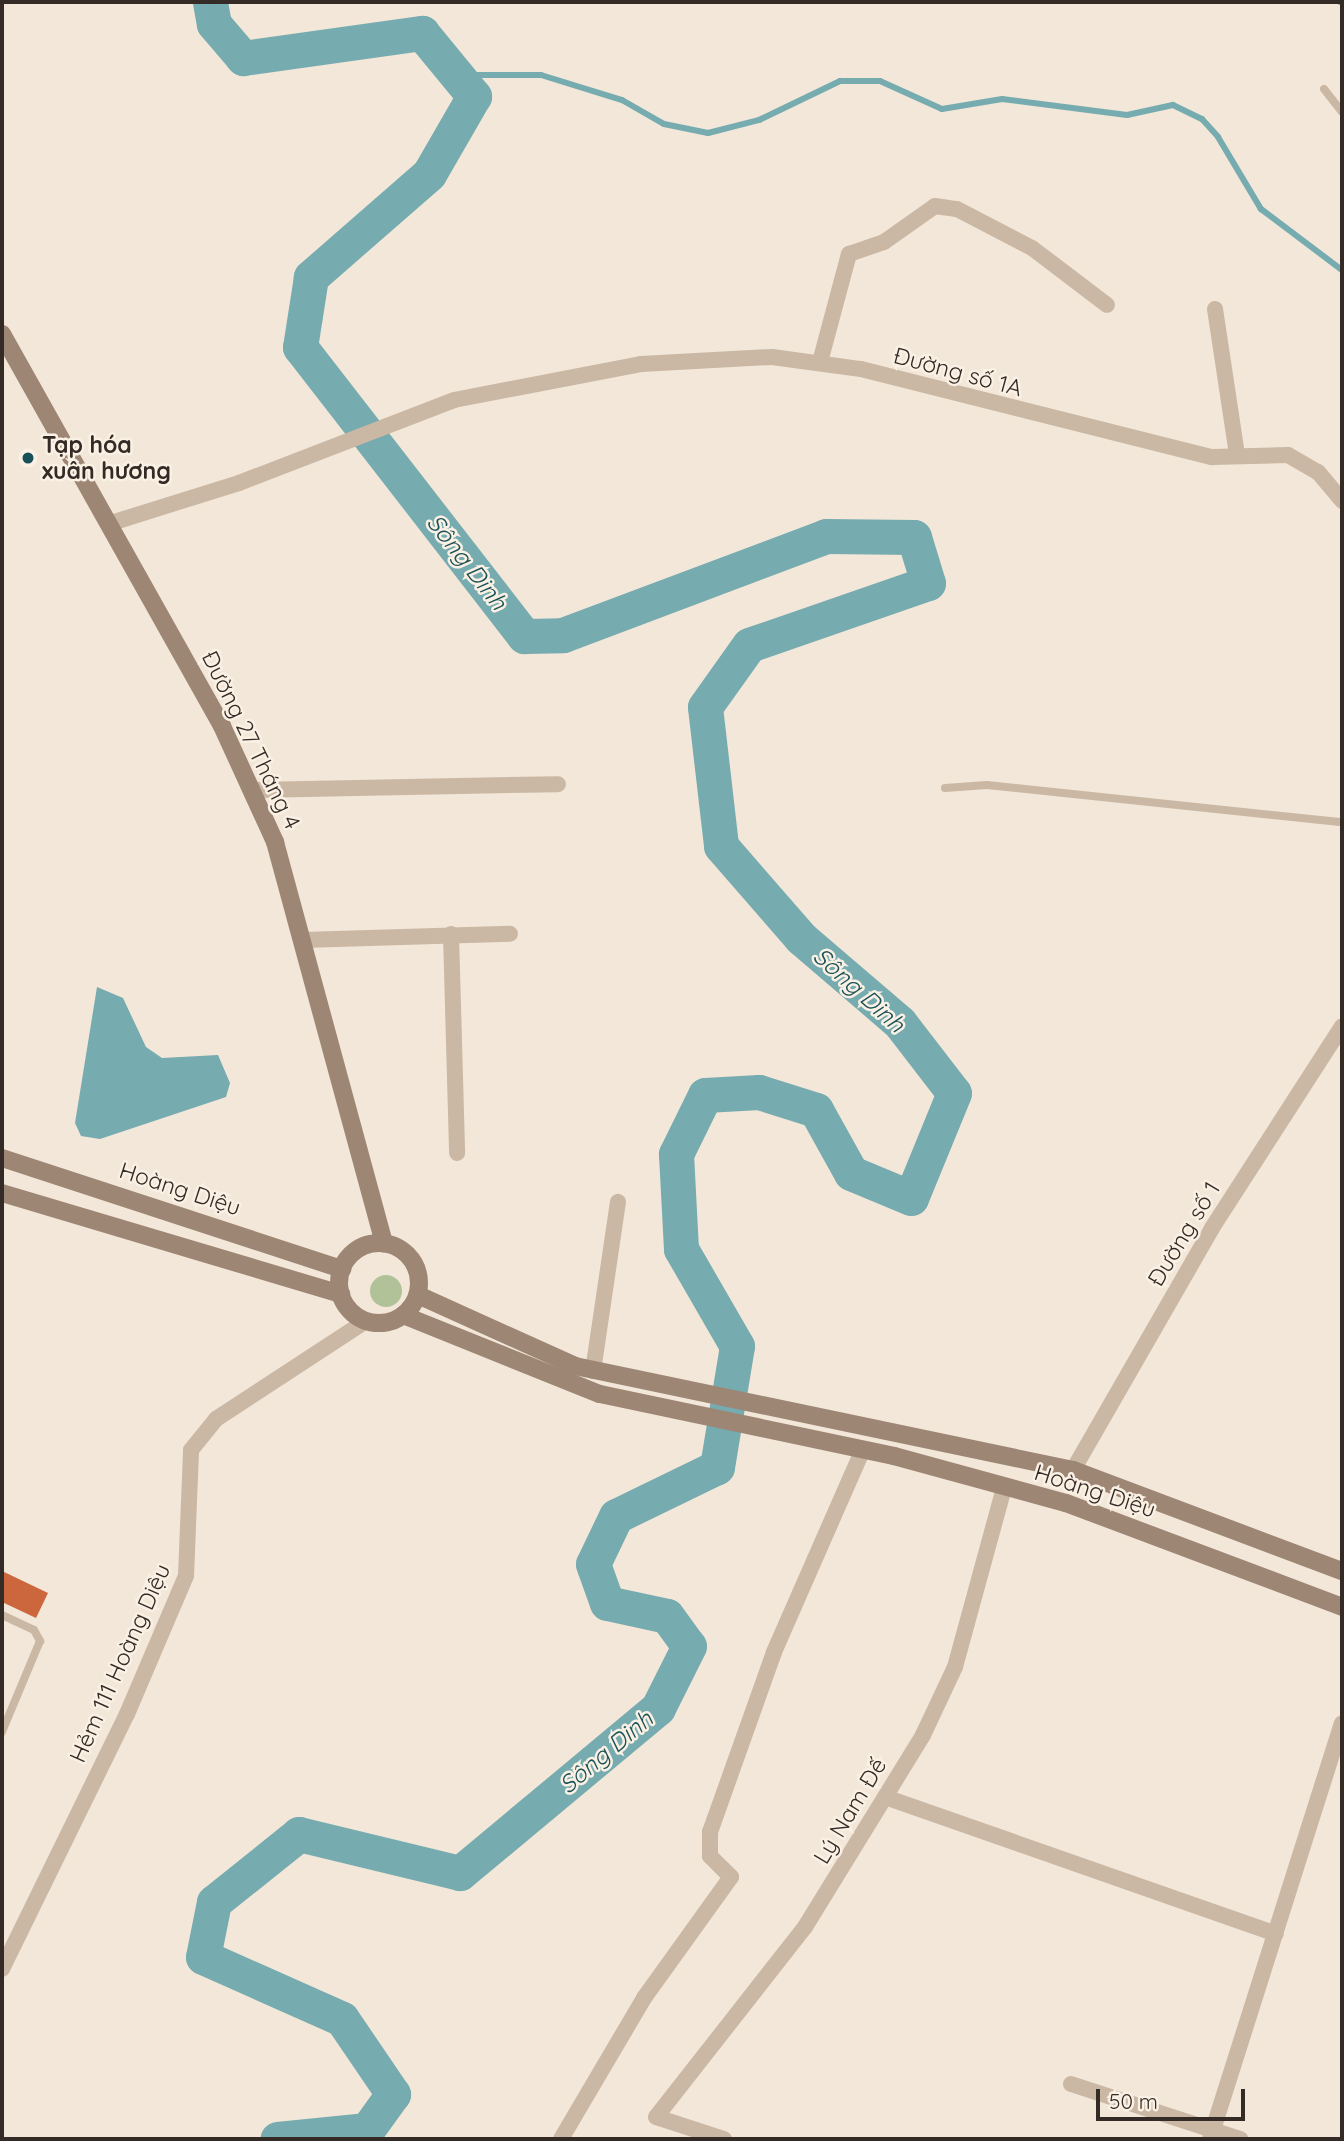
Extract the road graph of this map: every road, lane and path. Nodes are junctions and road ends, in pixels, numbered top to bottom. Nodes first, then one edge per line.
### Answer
1 (1324, 89) dead end
2 (1342, 111) edge
3 (1107, 305) dead end
4 (1215, 309) dead end
5 (2, 334) edge
6 (820, 362) junction
7 (1237, 455) junction
8 (1342, 500) edge
9 (108, 524) junction
10 (558, 784) dead end
11 (945, 788) dead end
12 (253, 790) junction
13 (1342, 822) edge
14 (451, 934) junction
15 (510, 934) dead end
16 (303, 940) junction
17 (1342, 1026) edge
18 (457, 1153) dead end
19 (2, 1158) edge
20 (2, 1193) edge
21 (618, 1202) dead end
22 (384, 1243) junction
23 (342, 1269) junction
24 (341, 1294) junction
25 (418, 1295) junction
26 (403, 1315) junction
27 (366, 1321) junction
28 (593, 1371) junction
29 (863, 1450) junction
30 (1073, 1470) junction
31 (1004, 1488) junction
32 (1342, 1571) edge
33 (1342, 1606) edge
34 (2, 1615) edge
35 (1342, 1723) edge
36 (2, 1732) edge
37 (885, 1797) junction
38 (1276, 1934) junction
39 (2, 1969) edge
40 (1071, 2084) dead end
41 (1212, 2135) edge
42 (561, 2139) edge
43 (724, 2139) edge
44 (1240, 2139) edge

1 - 2 lane
3 - 6 street
4 - 7 street
5 - 9 main road, Đường 27 Tháng 4
6 - 7 street, Đường số 1A
6 - 9 street, Đường số 1A
7 - 8 street, Đường số 1A
9 - 12 main road, Đường 27 Tháng 4
10 - 12 street
11 - 13 lane
12 - 16 main road, Đường 27 Tháng 4
14 - 15 street
14 - 16 street
14 - 18 street
16 - 22 main road, Đường 27 Tháng 4
17 - 30 street, Đường số 1
19 - 23 main road, Hoàng Diệu
20 - 24 main road
21 - 28 street
22 - 23 main road
22 - 25 main road
23 - 24 main road
24 - 27 main road
25 - 26 main road
25 - 28 main road
26 - 27 main road
26 - 29 main road, Hoàng Diệu
27 - 39 street, Hẻm 111 Hoàng Diệu
28 - 30 main road, Hoàng Diệu
29 - 31 main road, Hoàng Diệu
29 - 42 street
30 - 32 main road, Hoàng Diệu
31 - 33 main road, Hoàng Diệu
31 - 37 street, Lý Nam Đế
34 - 36 lane
35 - 38 street
37 - 38 street
37 - 43 street, Lý Nam Đế
38 - 41 street
40 - 41 street
41 - 44 street

